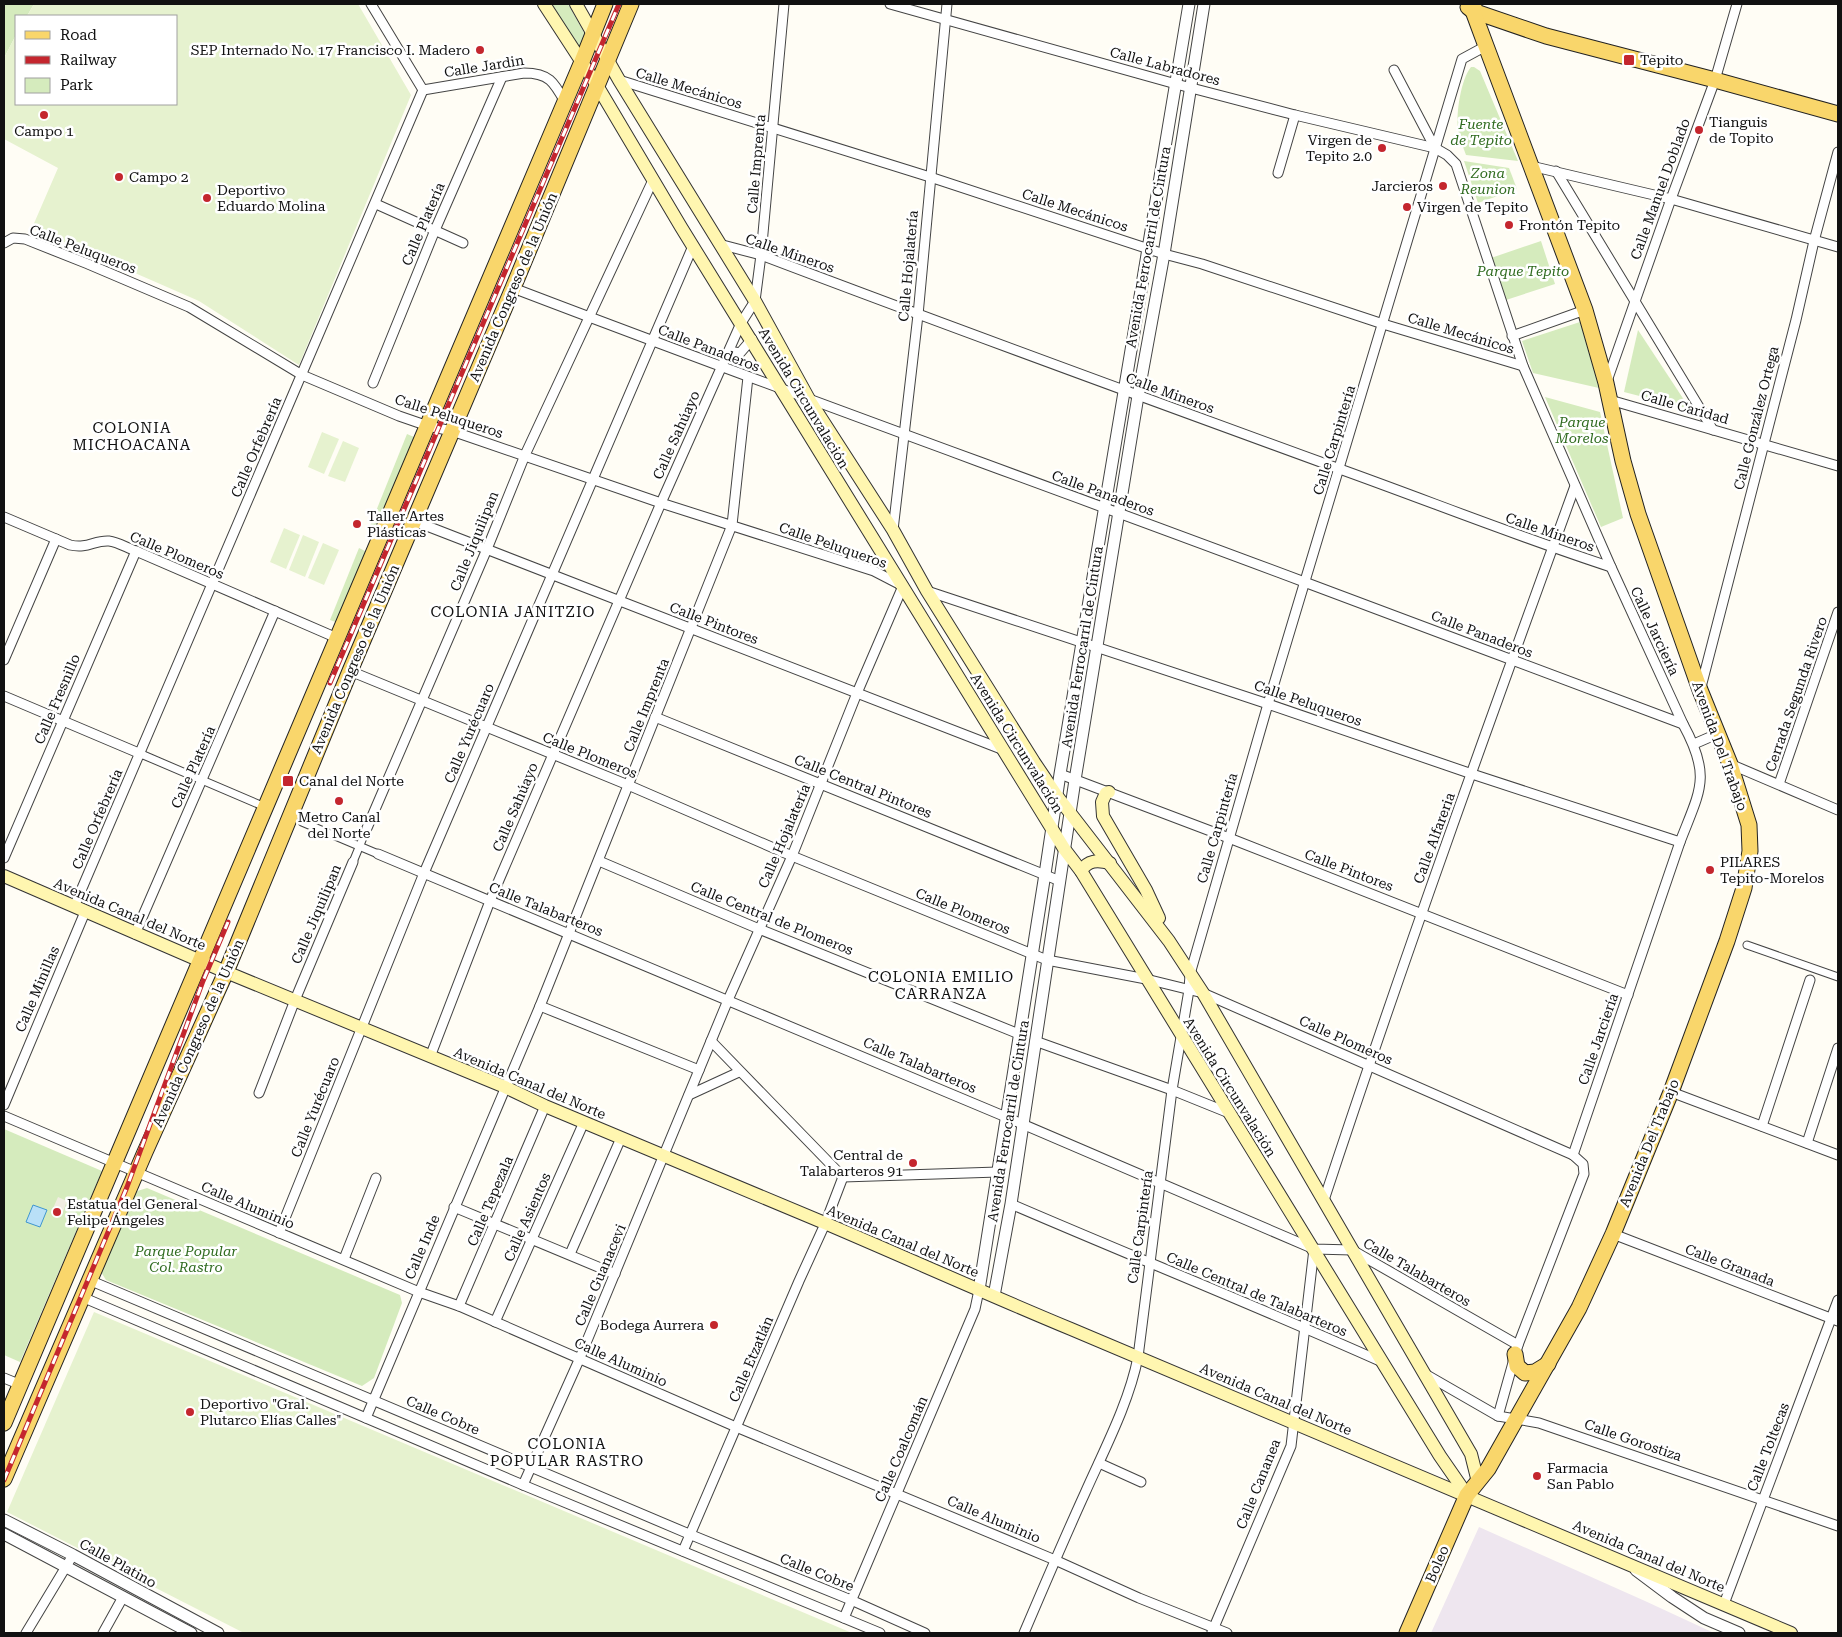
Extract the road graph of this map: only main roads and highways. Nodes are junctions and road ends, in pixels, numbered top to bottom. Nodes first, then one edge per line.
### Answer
1 (544, 4) edge
2 (576, 4) edge
3 (605, 4) edge
4 (631, 4) edge
5 (1470, 6) edge
6 (594, 33) junction
7 (608, 61) junction
8 (581, 64) junction
9 (598, 88) junction
10 (1838, 114) edge
11 (1109, 792) road end
12 (1110, 863) junction
13 (1081, 871) junction
14 (4, 876) edge
15 (1170, 941) junction
16 (200, 961) junction
17 (226, 972) junction
18 (1516, 1350) road end
19 (1548, 1364) junction
20 (4, 1424) edge
21 (4, 1478) edge
22 (1478, 1482) junction
23 (1467, 1496) junction
24 (1407, 1633) edge
25 (1791, 1633) edge

1 - 8 main road, Avenida Circunvalación
2 - 6 main road, Avenida Circunvalación
3 - 6 main road, Avenida Congreso de la Unión
4 - 7 main road, Avenida Congreso de la Unión
5 - 10 main road
5 - 19 main road, Avenida Del Trabajo
6 - 7 main road, Avenida Circunvalación
6 - 8 main road, Avenida Congreso de la Unión
7 - 9 main road, Avenida Congreso de la Unión
7 - 12 main road, Avenida Circunvalación
8 - 9 main road, Avenida Circunvalación
8 - 16 main road, Avenida Congreso de la Unión
9 - 13 main road, Avenida Circunvalación
9 - 17 main road, Avenida Congreso de la Unión
11 - 15 main road
12 - 13 main road
12 - 15 main road, Avenida Circunvalación
13 - 23 main road, Avenida Circunvalación
14 - 16 main road, Avenida Canal del Norte
15 - 22 main road, Avenida Circunvalación
16 - 17 main road, Avenida Canal del Norte
16 - 20 main road, Avenida Congreso de la Unión
17 - 21 main road, Avenida Congreso de la Unión
17 - 23 main road, Avenida Canal del Norte
18 - 19 main road
19 - 22 main road, Avenida Del Trabajo
22 - 23 main road, Avenida Del Trabajo
23 - 24 main road, Boleo
23 - 25 main road, Avenida Canal del Norte

